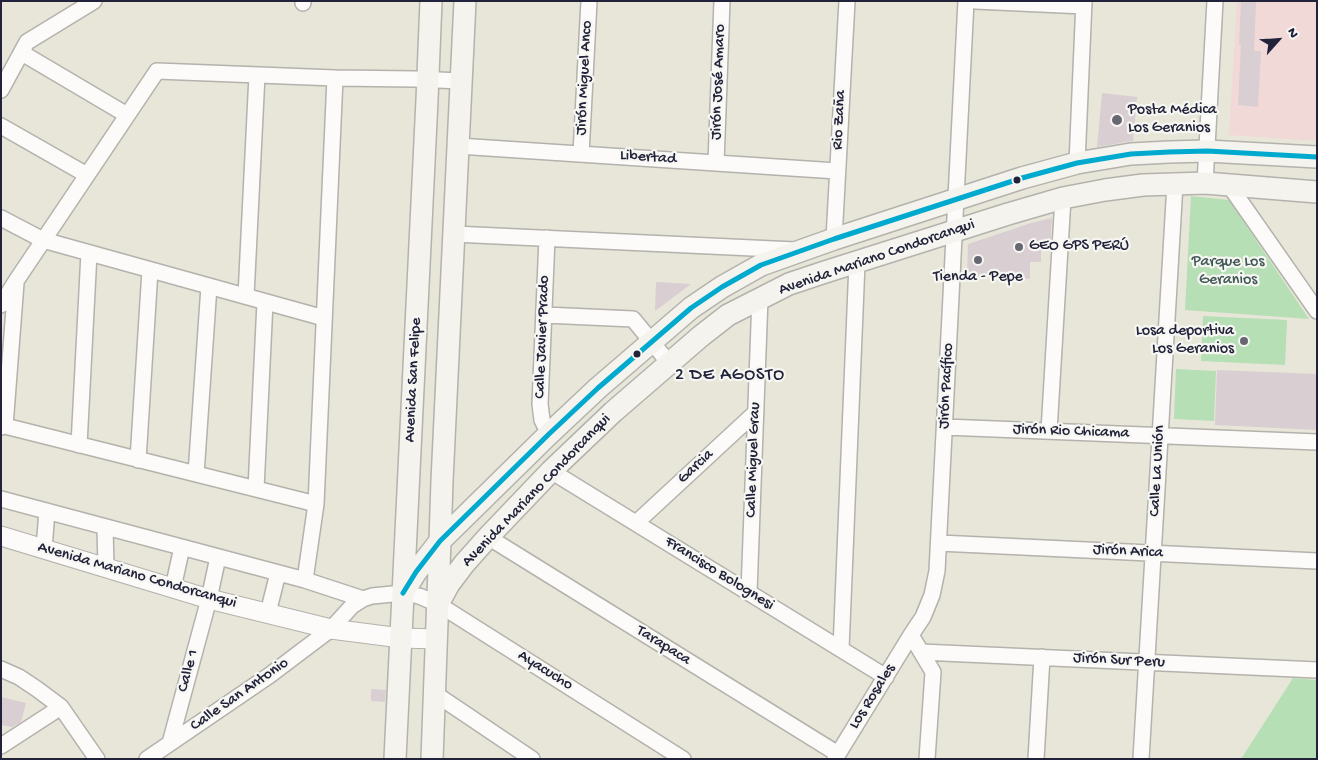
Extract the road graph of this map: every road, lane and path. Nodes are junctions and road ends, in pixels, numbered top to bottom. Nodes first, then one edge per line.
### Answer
1 (94, 1) edge
2 (431, 1) edge
3 (465, 1) edge
4 (589, 1) edge
5 (722, 1) edge
6 (847, 1) edge
7 (966, 1) edge
8 (975, 1) edge
9 (1215, 1) edge
10 (1084, 4) edge
11 (22, 53) junction
12 (257, 75) junction
13 (335, 78) junction
14 (428, 79) junction
15 (461, 80) junction
16 (1, 90) edge
17 (127, 116) junction
18 (1, 126) edge
19 (458, 146) junction
20 (1207, 151) junction
21 (581, 154) junction
22 (1317, 156) edge
23 (716, 163) junction
24 (1076, 163) junction
25 (837, 171) junction
26 (87, 175) junction
27 (1175, 184) junction
28 (1205, 184) junction
29 (1229, 185) junction
30 (1317, 192) edge
31 (1063, 198) junction
32 (956, 199) junction
33 (1, 218) edge
34 (955, 231) junction
35 (454, 234) junction
36 (547, 238) junction
37 (834, 239) junction
38 (43, 240) junction
39 (801, 250) junction
40 (89, 253) junction
41 (857, 262) junction
42 (150, 270) junction
43 (16, 281) junction
44 (209, 286) junction
45 (246, 296) junction
46 (760, 298) junction
47 (265, 302) junction
48 (1, 305) edge
49 (1317, 311) edge
50 (545, 315) junction
51 (324, 318) junction
52 (651, 342) junction
53 (669, 363) junction
54 (756, 412) junction
55 (3, 427) edge
56 (945, 427) junction
57 (1049, 431) junction
58 (549, 434) junction
59 (1160, 435) junction
60 (1317, 442) edge
61 (79, 445) junction
62 (138, 460) junction
63 (551, 471) junction
64 (196, 474) junction
65 (256, 489) junction
66 (1, 499) edge
67 (316, 504) junction
68 (47, 511) junction
69 (636, 523) junction
70 (105, 527) junction
71 (1, 536) edge
72 (488, 537) junction
73 (440, 541) junction
74 (940, 543) junction
75 (182, 547) junction
76 (44, 550) junction
77 (1153, 553) junction
78 (218, 557) junction
79 (1317, 561) edge
80 (106, 568) junction
81 (278, 573) junction
82 (306, 580) junction
83 (173, 588) junction
84 (749, 592) junction
85 (403, 593) junction
86 (209, 599) junction
87 (362, 599) junction
88 (438, 604) junction
89 (268, 613) junction
90 (331, 629) junction
91 (911, 635) junction
92 (401, 638) junction
93 (436, 639) junction
94 (841, 649) junction
95 (921, 652) junction
96 (1042, 657) junction
97 (1147, 662) junction
98 (1, 669) edge
99 (1317, 670) edge
100 (886, 677) junction
101 (434, 694) junction
102 (61, 707) junction
103 (170, 743) junction
104 (1, 746) edge
105 (837, 756) edge
106 (97, 759) edge
107 (147, 759) edge
108 (395, 759) edge
109 (432, 759) edge
110 (532, 759) edge
111 (683, 759) edge
112 (927, 759) edge
113 (1036, 759) edge
114 (1141, 759) edge

1 - 11 street
2 - 14 main road, Avenida San Felipe
3 - 15 main road, Avenida San Felipe
4 - 21 street, Jirón Miguel Anco
5 - 23 street, Jirón José Amaro
6 - 25 street, Rio Zaña
7 - 32 street, Jirón Pacífico
8 - 10 street
9 - 20 street
10 - 24 street
11 - 16 street
11 - 17 street
12 - 13 street
12 - 17 street
12 - 45 street
13 - 14 street
13 - 51 street
14 - 15 street
14 - 85 main road, Avenida San Felipe
15 - 19 main road, Avenida San Felipe
17 - 26 street
18 - 26 street
19 - 21 street, Libertad
19 - 35 main road, Avenida San Felipe
20 - 22 main road, Avenida Mariano Condorcanqui
20 - 24 main road, Avenida Mariano Condorcanqui
20 - 28 street
21 - 23 street, Libertad
23 - 25 street, Libertad
24 - 32 main road, Avenida Mariano Condorcanqui
25 - 37 street, Rio Zaña
26 - 38 street
27 - 28 main road, Avenida Mariano Condorcanqui
27 - 31 main road, Avenida Mariano Condorcanqui
27 - 59 street, Calle La Unión
28 - 29 main road, Avenida Mariano Condorcanqui
29 - 30 main road, Avenida Mariano Condorcanqui
29 - 49 street
31 - 34 main road, Avenida Mariano Condorcanqui
31 - 57 street
32 - 34 street, Jirón Pacífico
32 - 37 main road, Avenida Mariano Condorcanqui
33 - 38 street
34 - 41 main road, Avenida Mariano Condorcanqui
34 - 56 street, Jirón Pacífico
35 - 36 street
35 - 73 main road, Avenida San Felipe
36 - 39 street
36 - 50 street, Calle Javier Prado
37 - 39 main road, Avenida Mariano Condorcanqui
38 - 40 street
38 - 43 street
39 - 52 main road, Avenida Mariano Condorcanqui
40 - 42 street
40 - 61 street
41 - 46 main road, Avenida Mariano Condorcanqui
41 - 94 street
42 - 44 street
42 - 62 street
43 - 48 street
43 - 55 street
44 - 45 street
44 - 64 street
45 - 47 street
46 - 53 main road, Avenida Mariano Condorcanqui
46 - 54 street, Calle Miguel Grau
47 - 51 street
47 - 65 street
50 - 52 street
50 - 58 street, Calle Javier Prado
51 - 67 street
52 - 53 street
52 - 58 main road, Avenida Mariano Condorcanqui
53 - 63 main road, Avenida Mariano Condorcanqui
54 - 69 street, Garcia
54 - 84 street, Calle Miguel Grau
55 - 61 street
56 - 57 street, Jirón Rio Chicama
56 - 74 street, Jirón Pacífico
57 - 59 street, Jirón Rio Chicama
58 - 73 main road, Avenida Mariano Condorcanqui
59 - 60 street, Jirón Rio Chicama
59 - 77 street, Calle La Unión
61 - 62 street
62 - 64 street
63 - 69 street, Francisco Bolognesi
63 - 72 main road, Avenida Mariano Condorcanqui
64 - 65 street
65 - 67 street
66 - 68 street
67 - 82 street
68 - 70 street
68 - 76 street
69 - 84 street, Francisco Bolognesi
70 - 75 street
70 - 80 street
71 - 76 street, Avenida Mariano Condorcanqui
72 - 88 main road, Avenida Mariano Condorcanqui
72 - 105 street, Tarapaca
73 - 85 main road, Avenida Mariano Condorcanqui
73 - 88 main road, Avenida San Felipe
74 - 77 street, Jirón Arica
74 - 91 street, Jirón Pacífico
75 - 78 street
75 - 83 street
76 - 80 street, Avenida Mariano Condorcanqui
77 - 79 street, Jirón Arica
77 - 97 street, Calle La Unión
78 - 81 street
78 - 86 street, Calle 1
80 - 83 street, Avenida Mariano Condorcanqui
81 - 82 street
81 - 89 street
82 - 87 street
83 - 86 street, Avenida Mariano Condorcanqui
84 - 94 street, Francisco Bolognesi
85 - 87 street
85 - 88 street, Ayacucho
85 - 92 main road, Avenida San Felipe
86 - 89 street, Avenida Mariano Condorcanqui
86 - 103 street, Calle 1
87 - 90 street
88 - 93 main road, Avenida San Felipe
88 - 111 street, Ayacucho
89 - 90 street, Avenida Mariano Condorcanqui
90 - 92 street, Avenida Mariano Condorcanqui
90 - 103 street, Calle San Antonio
91 - 95 street
91 - 100 street, Los Rosales
92 - 93 street, Avenida Mariano Condorcanqui
92 - 108 main road, Avenida San Felipe
93 - 101 main road, Avenida San Felipe
94 - 100 street, Francisco Bolognesi
95 - 96 street, Jirón Sur Peru
95 - 112 street
96 - 97 street, Jirón Sur Peru
96 - 113 street
97 - 99 street, Jirón Sur Peru
97 - 114 street, Calle La Unión
98 - 102 street
100 - 105 street, Los Rosales
101 - 109 main road, Avenida San Felipe
101 - 110 street
102 - 104 street
102 - 106 street
103 - 107 street, Calle San Antonio

